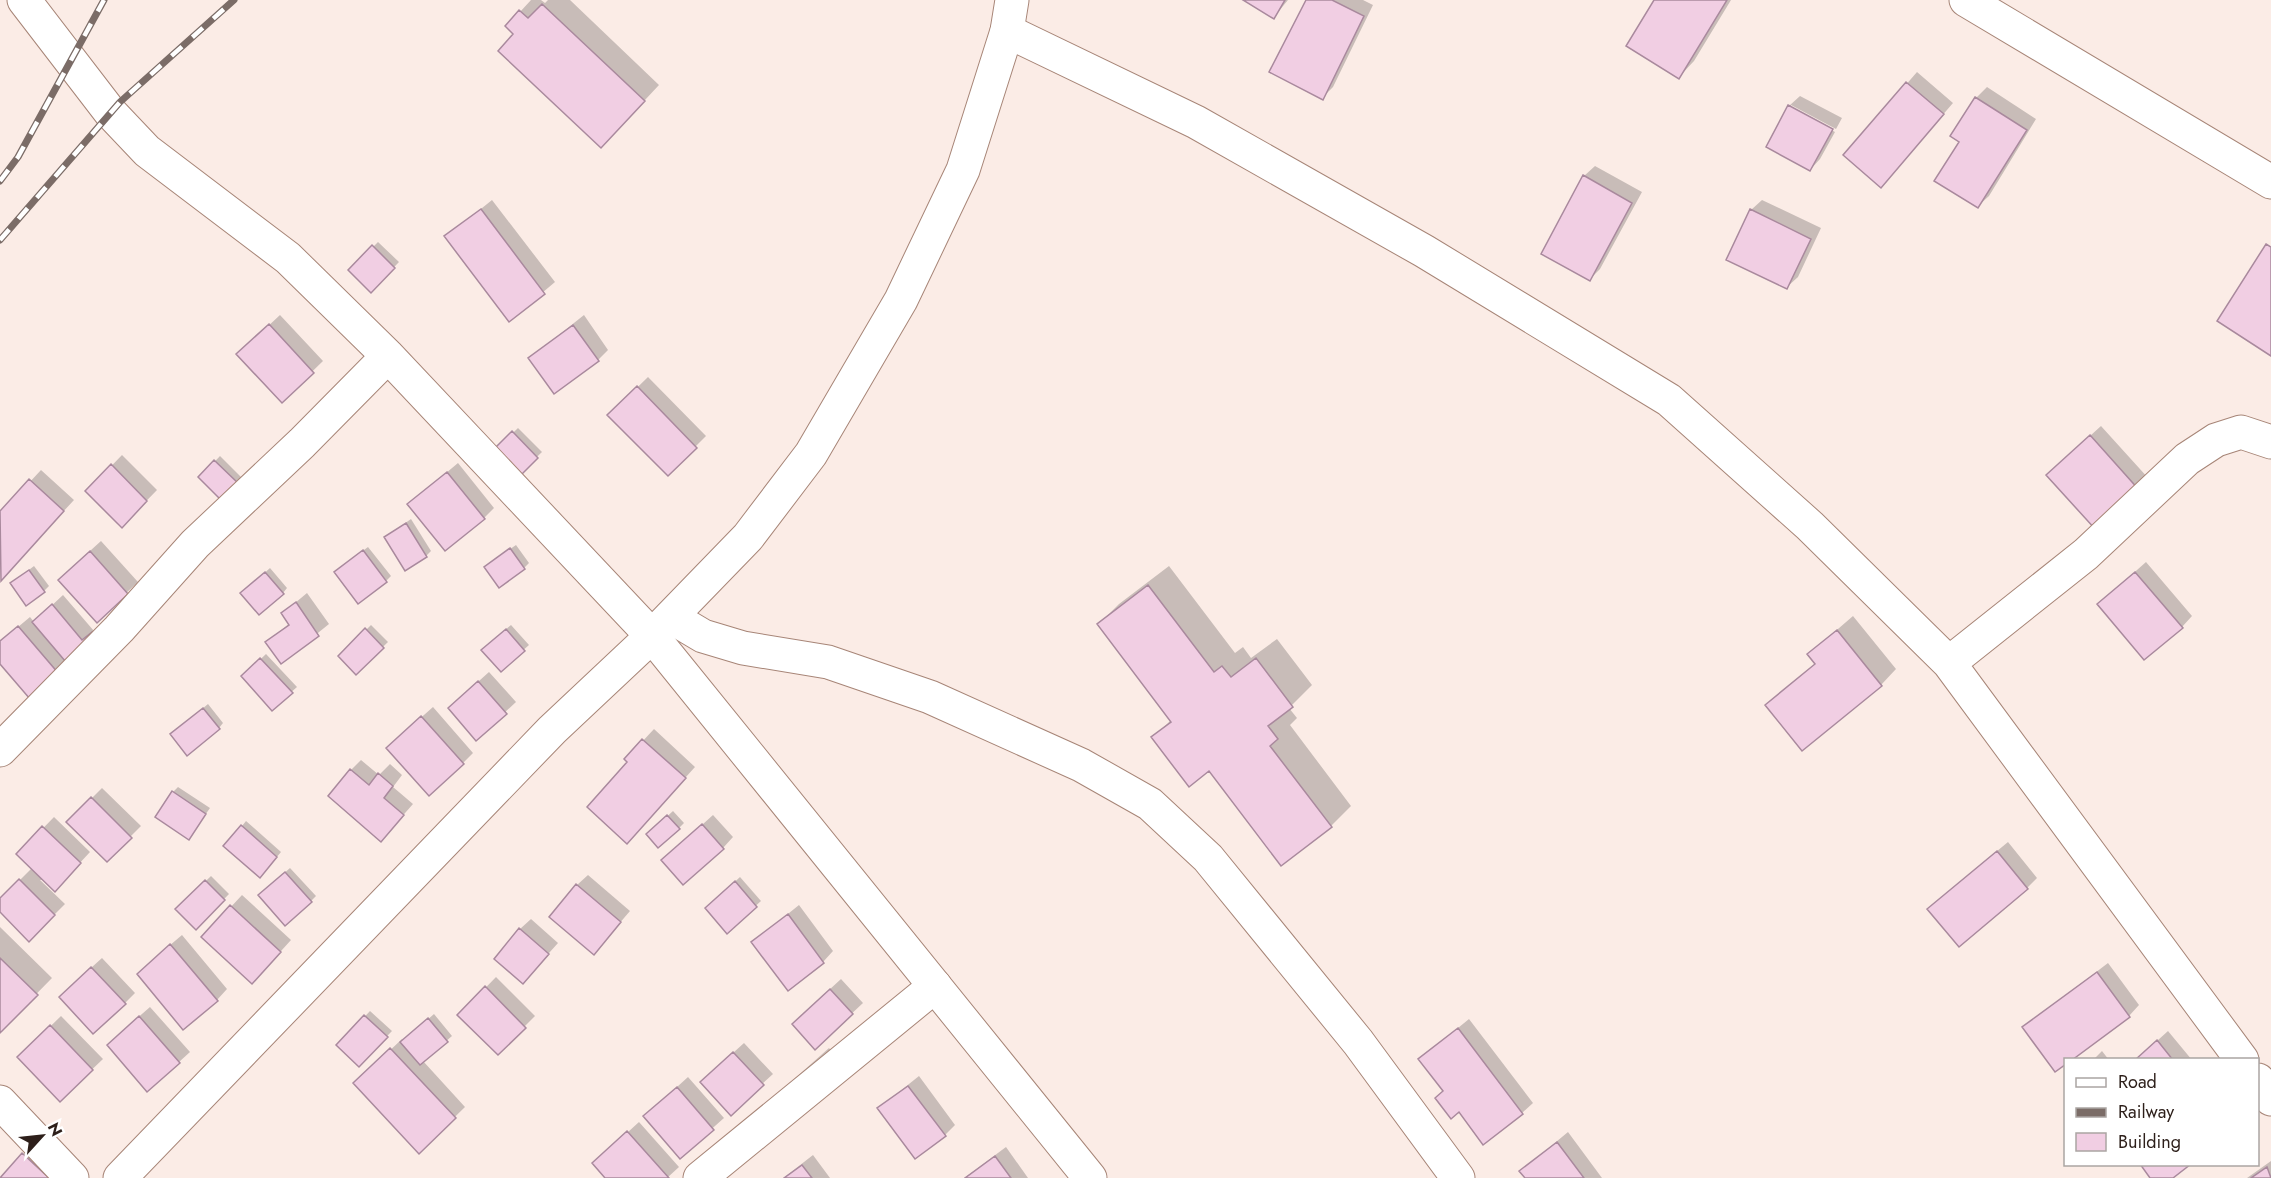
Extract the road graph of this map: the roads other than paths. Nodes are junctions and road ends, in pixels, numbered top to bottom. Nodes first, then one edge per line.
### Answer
1 (24, 0) edge
2 (1965, 0) edge
3 (1009, 15) edge
4 (2271, 182) edge
5 (388, 356) junction
6 (2271, 442) edge
7 (661, 627) junction
8 (1949, 663) junction
9 (0, 750) edge
10 (935, 986) junction
11 (2241, 1058) edge
12 (2259, 1081) edge
13 (2271, 1099) edge
14 (0, 1102) edge
15 (72, 1178) edge
16 (120, 1178) edge
17 (700, 1178) edge
18 (1090, 1178) edge
19 (1458, 1178) edge

1 - 5 street
2 - 4 street
3 - 7 street
3 - 8 street
5 - 7 street
5 - 9 street
6 - 8 street
7 - 10 street
7 - 16 street
7 - 19 street
8 - 11 street
10 - 17 street
10 - 18 street
12 - 13 street
14 - 15 street

